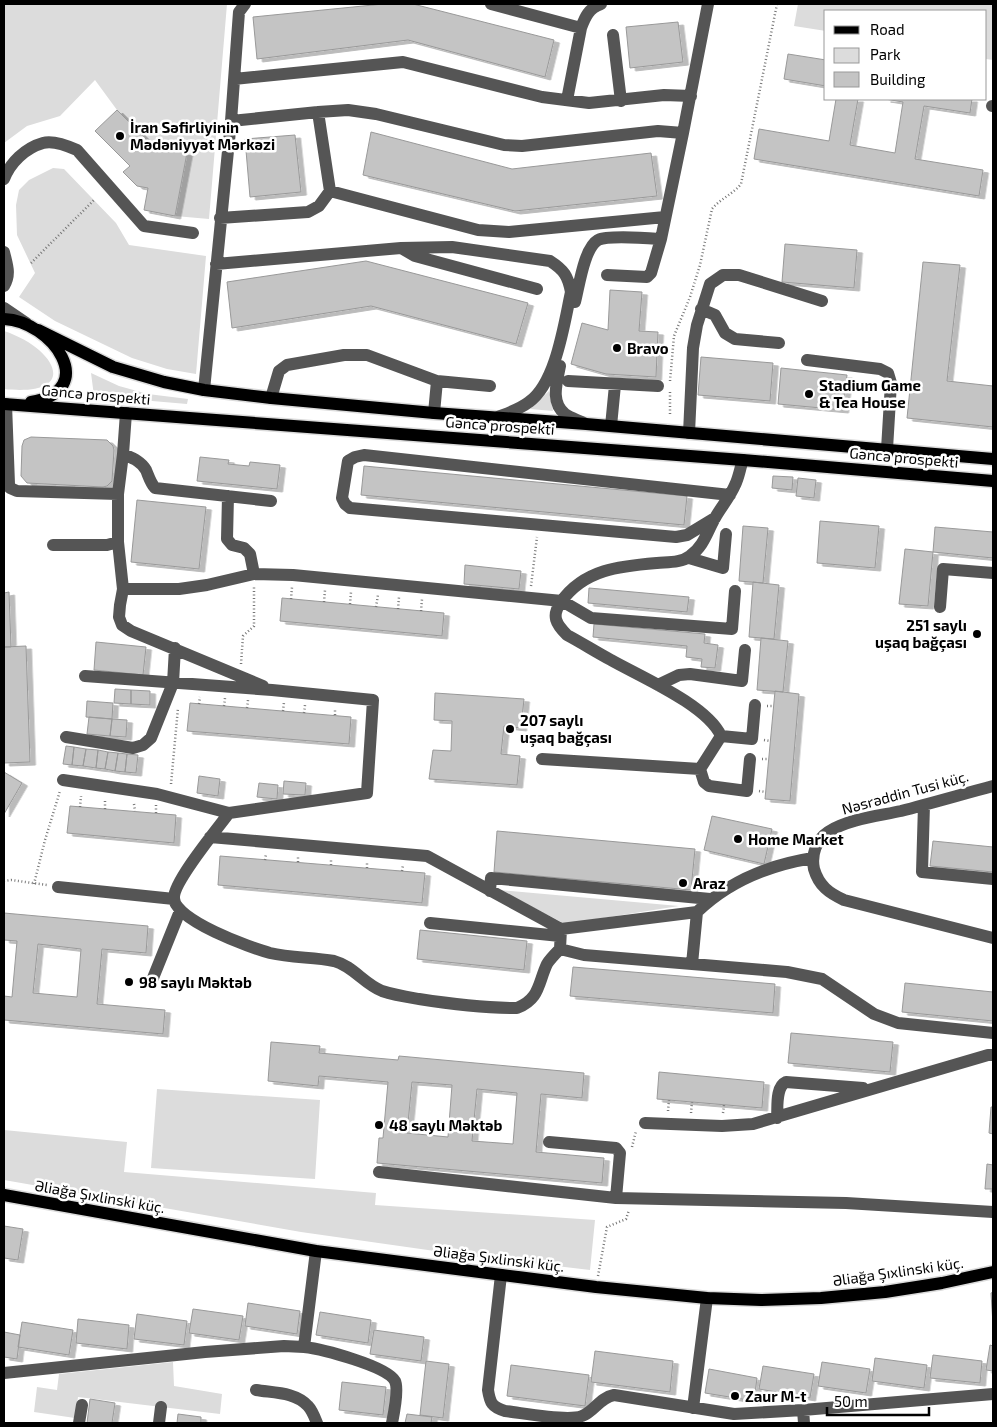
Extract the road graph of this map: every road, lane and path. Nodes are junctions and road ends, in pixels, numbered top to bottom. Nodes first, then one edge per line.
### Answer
1 (245, 4) edge
2 (491, 4) edge
3 (601, 4) edge
4 (708, 4) edge
5 (777, 4) edge
6 (581, 28) junction
7 (613, 35) dead end
8 (234, 78) junction
9 (691, 96) junction
10 (567, 100) junction
11 (621, 101) junction
12 (318, 112) junction
13 (231, 121) junction
14 (683, 132) junction
15 (4, 179) edge
16 (330, 191) junction
17 (94, 200) dead end
18 (665, 217) junction
19 (220, 218) junction
20 (478, 230) junction
21 (193, 233) dead end
22 (661, 239) junction
23 (401, 248) junction
24 (452, 248) junction
25 (4, 252) edge
26 (31, 264) dead end
27 (216, 264) junction
28 (607, 275) dead end
29 (4, 286) edge
30 (537, 289) dead end
31 (822, 301) dead end
32 (4, 308) edge
33 (701, 309) junction
34 (4, 319) edge
35 (33, 327) junction
36 (779, 343) dead end
37 (807, 360) dead end
38 (437, 381) junction
39 (568, 381) dead end
40 (615, 385) junction
41 (490, 386) dead end
42 (658, 386) dead end
43 (204, 390) junction
44 (271, 398) junction
45 (5, 404) edge
46 (126, 413) junction
47 (434, 413) junction
48 (670, 414) dead end
49 (498, 417) junction
50 (586, 424) junction
51 (611, 426) junction
52 (689, 433) junction
53 (887, 449) junction
54 (123, 454) junction
55 (993, 459) edge
56 (743, 460) junction
57 (993, 481) edge
58 (118, 494) junction
59 (730, 495) junction
60 (228, 496) junction
61 (271, 501) dead end
62 (715, 518) junction
63 (538, 524) junction
64 (726, 534) dead end
65 (118, 542) junction
66 (53, 546) dead end
67 (688, 558) junction
68 (993, 573) edge
69 (254, 574) junction
70 (124, 589) junction
71 (736, 591) dead end
72 (530, 598) junction
73 (562, 601) junction
74 (940, 607) dead end
75 (175, 648) junction
76 (745, 650) dead end
77 (85, 676) dead end
78 (240, 676) junction
79 (176, 684) junction
80 (658, 686) junction
81 (272, 690) junction
82 (755, 704) dead end
83 (721, 736) junction
84 (66, 737) dead end
85 (542, 759) dead end
86 (750, 759) dead end
87 (700, 770) junction
88 (64, 780) joint
89 (993, 786) edge
90 (170, 797) junction
91 (924, 805) junction
92 (229, 813) junction
93 (210, 837) junction
94 (812, 858) junction
95 (993, 879) edge
96 (4, 881) edge
97 (34, 884) junction
98 (58, 887) joint
99 (490, 891) junction
100 (174, 899) junction
101 (710, 899) junction
102 (180, 911) junction
103 (697, 912) junction
104 (430, 923) dead end
105 (560, 938) junction
106 (993, 938) edge
107 (692, 964) junction
108 (154, 978) dead end
109 (993, 1032) edge
110 (993, 1056) edge
111 (873, 1089) junction
112 (777, 1118) junction
113 (645, 1123) dead end
114 (549, 1142) dead end
115 (379, 1172) dead end
116 (4, 1196) edge
117 (616, 1198) junction
118 (993, 1212) edge
119 (316, 1251) junction
120 (993, 1272) edge
121 (501, 1275) junction
122 (706, 1298) junction
123 (304, 1347) junction
124 (4, 1373) edge
125 (256, 1390) dead end
126 (993, 1394) edge
127 (82, 1405) dead end
128 (161, 1407) dead end
129 (693, 1408) junction
130 (804, 1417) edge
131 (79, 1423) edge
132 (160, 1423) edge
133 (317, 1423) edge
134 (392, 1423) edge

1 - 8 street
2 - 6 street
3 - 6 street
4 - 9 street
5 - 48 path
6 - 10 street
7 - 11 street
8 - 10 street
8 - 13 street
9 - 11 street
9 - 14 street
10 - 11 street
12 - 13 street
12 - 14 street
12 - 16 street
13 - 19 street
14 - 18 street
15 - 21 street
16 - 19 street
16 - 20 street
17 - 26 path
18 - 20 street
18 - 22 street
19 - 27 street
20 - 24 street
22 - 28 street
22 - 50 street
23 - 24 street
23 - 27 street
23 - 30 street
24 - 49 street
25 - 29 street
27 - 43 street
31 - 33 street
32 - 35 street
33 - 36 street
33 - 52 street
34 - 35 main road, Gəncə prospekti
35 - 43 main road, Gəncə prospekti
35 - 45 main road
37 - 53 street
38 - 41 street
38 - 44 street
38 - 47 street
39 - 40 street
40 - 42 street
40 - 51 street
43 - 44 main road, Gəncə prospekti
44 - 47 main road, Gəncə prospekti
45 - 46 main road, Gəncə prospekti
45 - 58 street
46 - 54 street
46 - 56 main road, Gəncə prospekti
47 - 49 main road, Gəncə prospekti
49 - 50 main road, Gəncə prospekti
50 - 51 main road, Gəncə prospekti
51 - 52 main road, Gəncə prospekti
52 - 53 main road, Gəncə prospekti
53 - 55 main road, Gəncə prospekti
54 - 58 street
54 - 60 street
56 - 57 main road, Gəncə prospekti
56 - 59 street
58 - 65 street
59 - 62 street
59 - 63 street
60 - 61 street
60 - 69 street
62 - 63 street
62 - 67 street
63 - 72 path
64 - 67 street
65 - 66 street
65 - 70 street
67 - 73 street
68 - 74 street
69 - 70 street
69 - 72 street
69 - 78 path
70 - 75 street
71 - 73 street
72 - 73 street
73 - 80 street
75 - 78 street
75 - 79 street
76 - 80 street
77 - 79 street
78 - 81 street
79 - 81 street
79 - 84 street
79 - 90 path
80 - 83 street
81 - 92 street
82 - 83 street
83 - 87 street
85 - 87 street
86 - 87 street
88 - 90 street
88 - 97 path
89 - 91 street, Nəsrəddin Tusi küç.
90 - 92 street
91 - 94 street, Nəsrəddin Tusi küç.
91 - 95 street
92 - 93 street
93 - 99 street
93 - 100 street
94 - 101 street
94 - 106 street
96 - 97 path
97 - 98 path
98 - 100 street
99 - 101 street
99 - 105 street
100 - 102 street
101 - 103 street
102 - 105 street
102 - 108 street
103 - 105 street
103 - 107 street
104 - 105 street
105 - 107 street
107 - 109 street
110 - 111 street
111 - 112 street
111 - 112 street
112 - 113 street
114 - 117 street
115 - 117 street
116 - 119 main road, Əliağa Şıxlinski küç.
117 - 118 street
119 - 121 main road, Əliağa Şıxlinski küç.
119 - 123 street
120 - 122 main road, Əliağa Şıxlinski küç.
121 - 122 main road, Əliağa Şıxlinski küç.
121 - 129 street
122 - 129 street
123 - 124 street
123 - 134 street
125 - 133 street
126 - 130 street
127 - 131 street
128 - 132 street
129 - 130 street

